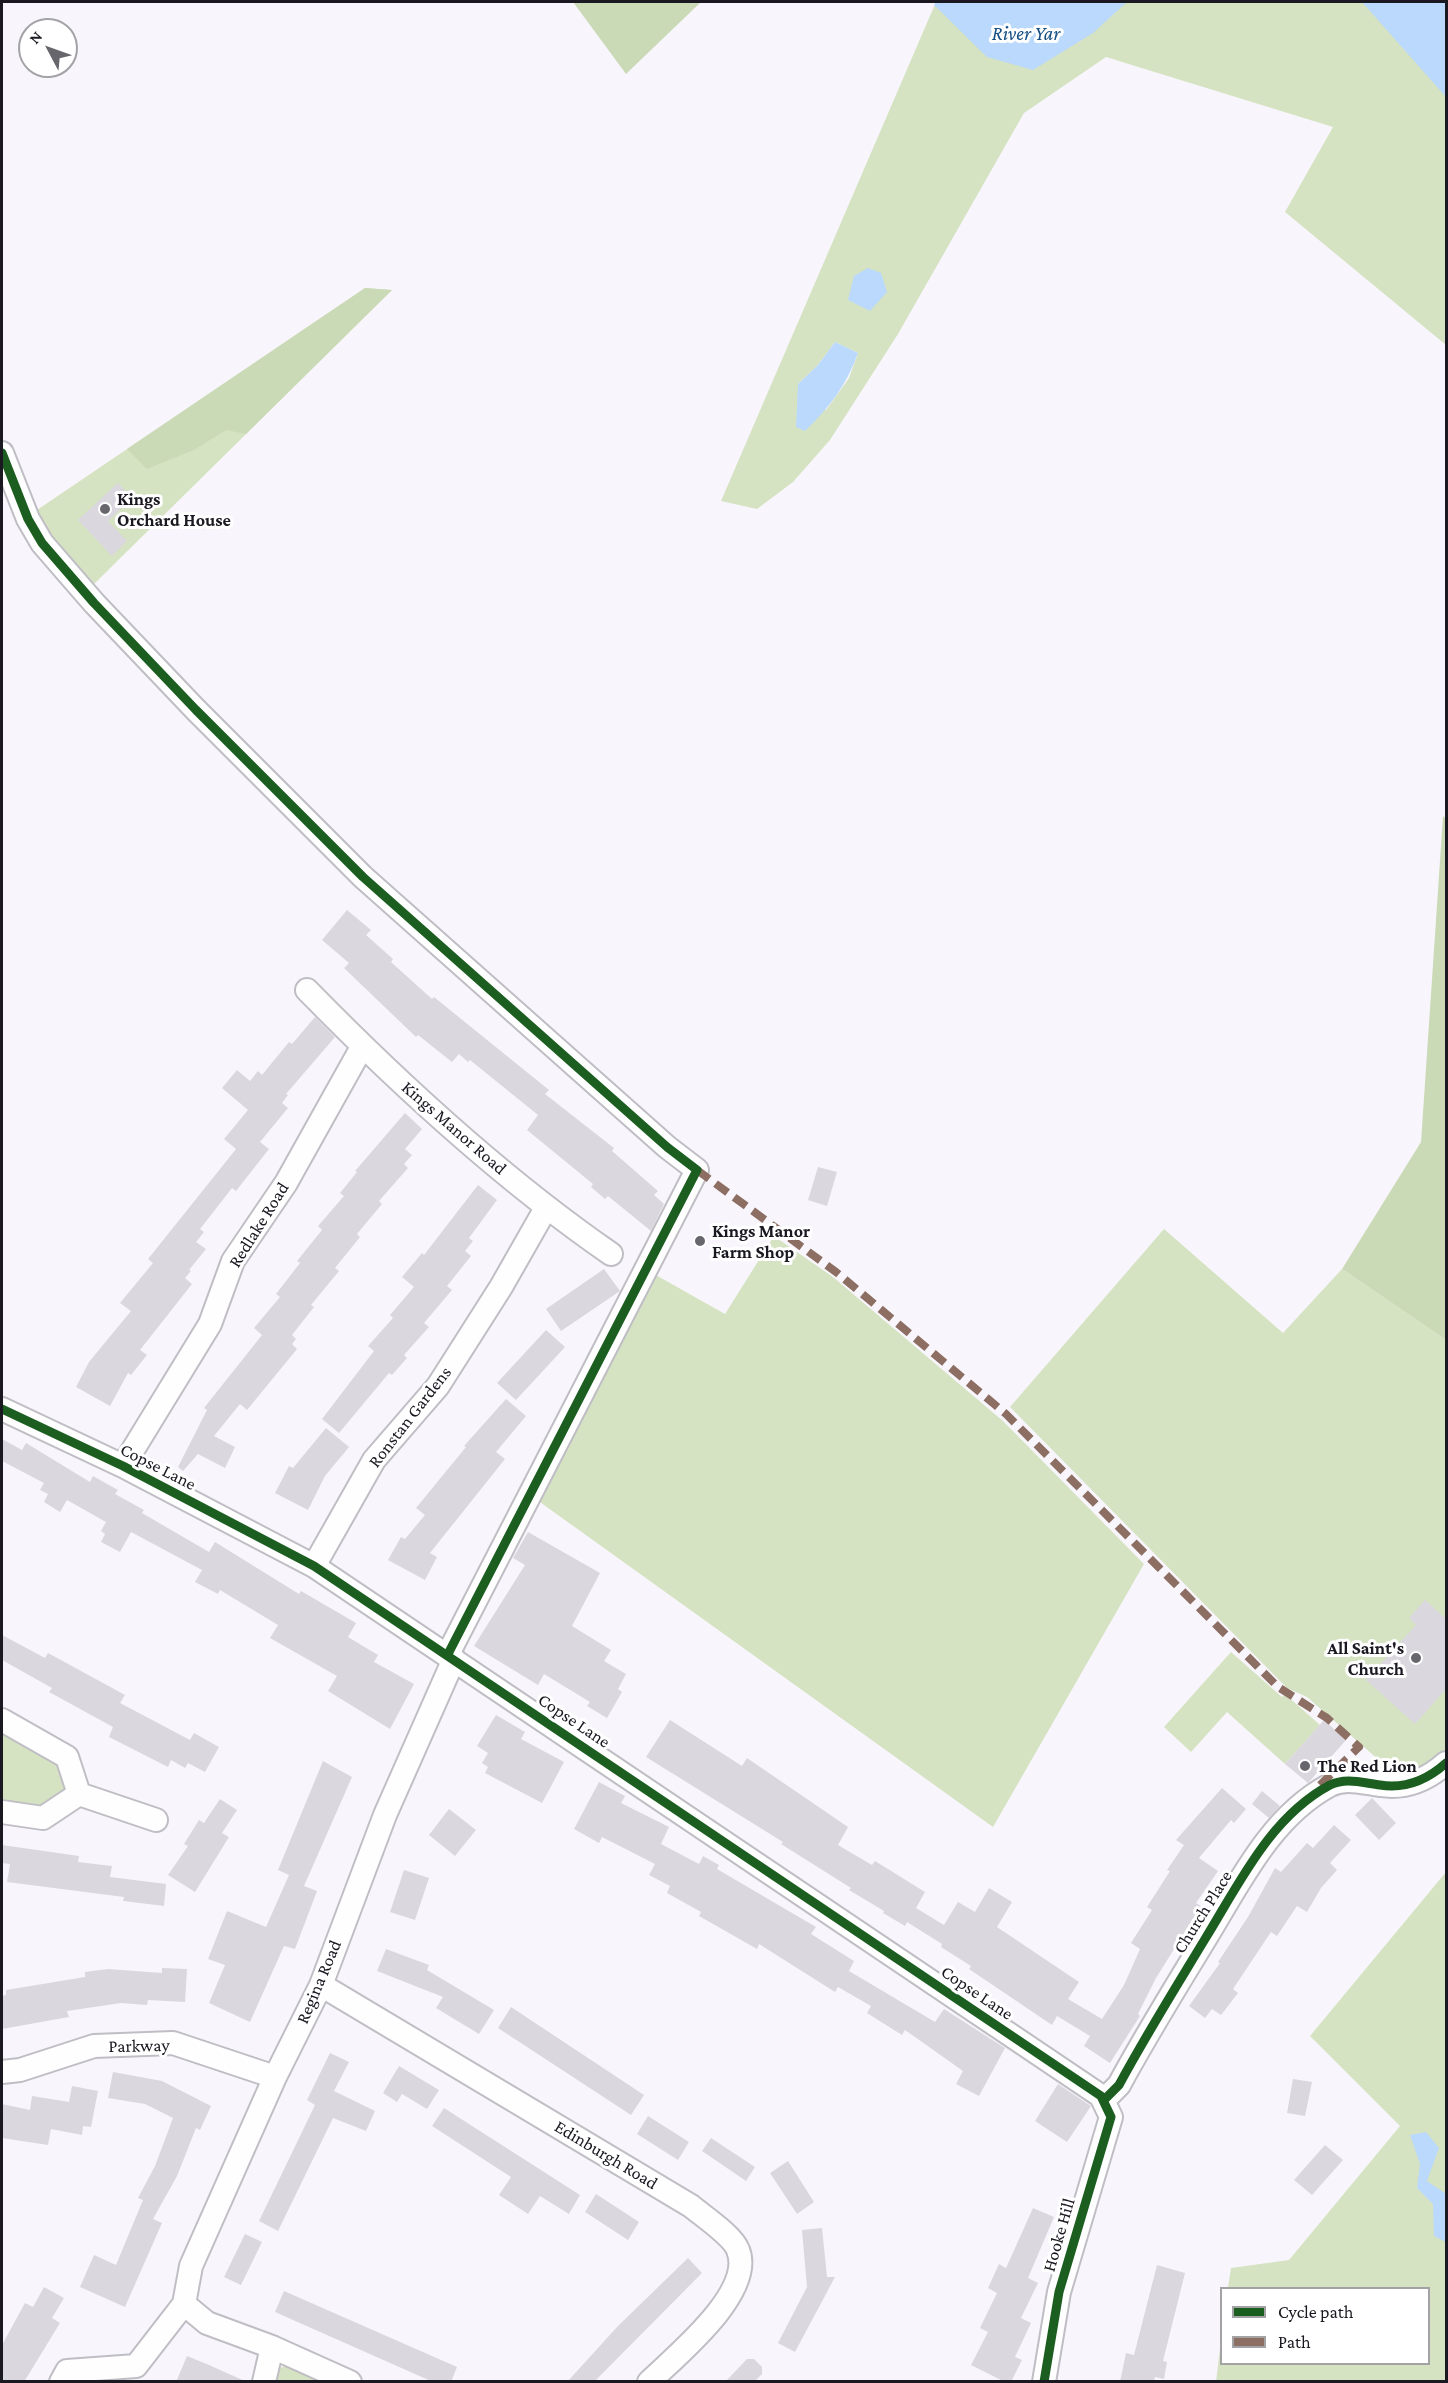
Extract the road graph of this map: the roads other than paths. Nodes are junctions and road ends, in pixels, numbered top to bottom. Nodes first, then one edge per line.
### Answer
1 (2, 453) edge
2 (307, 990) dead end
3 (363, 1047) junction
4 (546, 1208) junction
5 (611, 1254) dead end
6 (2, 1409) edge
7 (123, 1466) junction
8 (314, 1566) junction
9 (451, 1657) junction
10 (2, 1720) edge
11 (1446, 1763) edge
12 (79, 1794) junction
13 (2, 1812) edge
14 (156, 1820) dead end
15 (321, 1985) junction
16 (2, 2072) edge
17 (276, 2077) junction
18 (1104, 2100) junction
19 (184, 2304) junction
20 (272, 2348) junction
21 (61, 2382) edge
22 (264, 2382) edge
23 (350, 2382) edge
24 (649, 2382) edge
25 (1044, 2382) edge

1 - 9 street, Regina Road
2 - 3 street, Kings Manor Road
3 - 4 street, Kings Manor Road
3 - 7 street, Redlake Road
4 - 5 street, Kings Manor Road
4 - 8 street, Ronstan Gardens
6 - 7 street, Copse Lane
7 - 8 street, Copse Lane
8 - 9 street, Copse Lane
9 - 15 street, Regina Road
9 - 18 street, Copse Lane
10 - 12 street
11 - 18 street, Church Place
12 - 13 street
12 - 14 street
15 - 17 street, Regina Road
15 - 24 street, Edinburgh Road
16 - 17 street, Parkway
17 - 19 street, Regina Road
18 - 25 street, Hooke Hill
19 - 20 street
19 - 21 street
20 - 22 street
20 - 23 street

